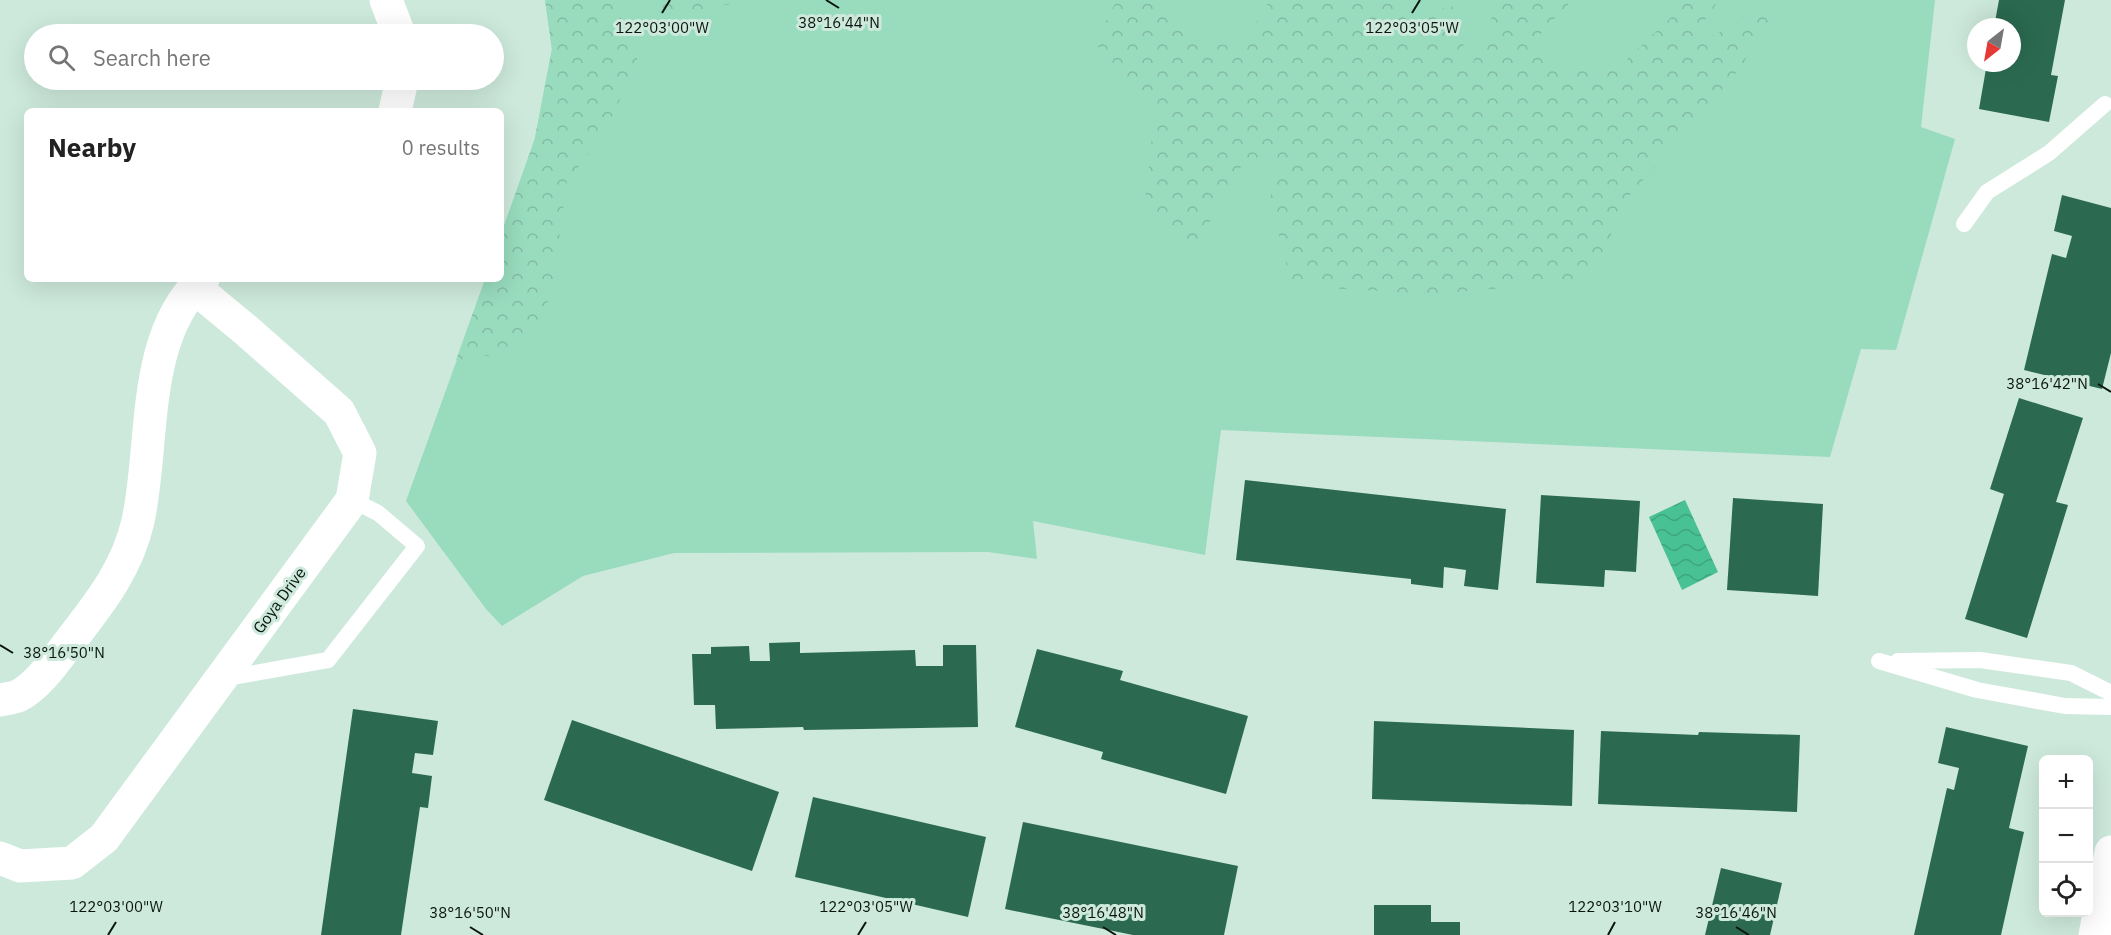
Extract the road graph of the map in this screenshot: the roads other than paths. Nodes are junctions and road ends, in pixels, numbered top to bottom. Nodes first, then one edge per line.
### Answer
1 (386, 0) edge
2 (395, 24) edge
3 (400, 90) edge
4 (2105, 104) dead end
5 (396, 108) edge
6 (1964, 224) dead end
7 (198, 283) edge
8 (352, 500) junction
9 (220, 680) junction
10 (2111, 693) edge
11 (0, 700) edge
12 (2111, 706) edge
13 (2111, 852) edge
14 (0, 858) edge
15 (2095, 935) edge

1 - 2 street
3 - 5 street
4 - 6 lane
7 - 8 street, Goya Drive
7 - 11 street, Goya Drive
8 - 9 street, Goya Drive
8 - 9 lane
9 - 14 street, Goya Drive
10 - 12 lane
13 - 15 street

